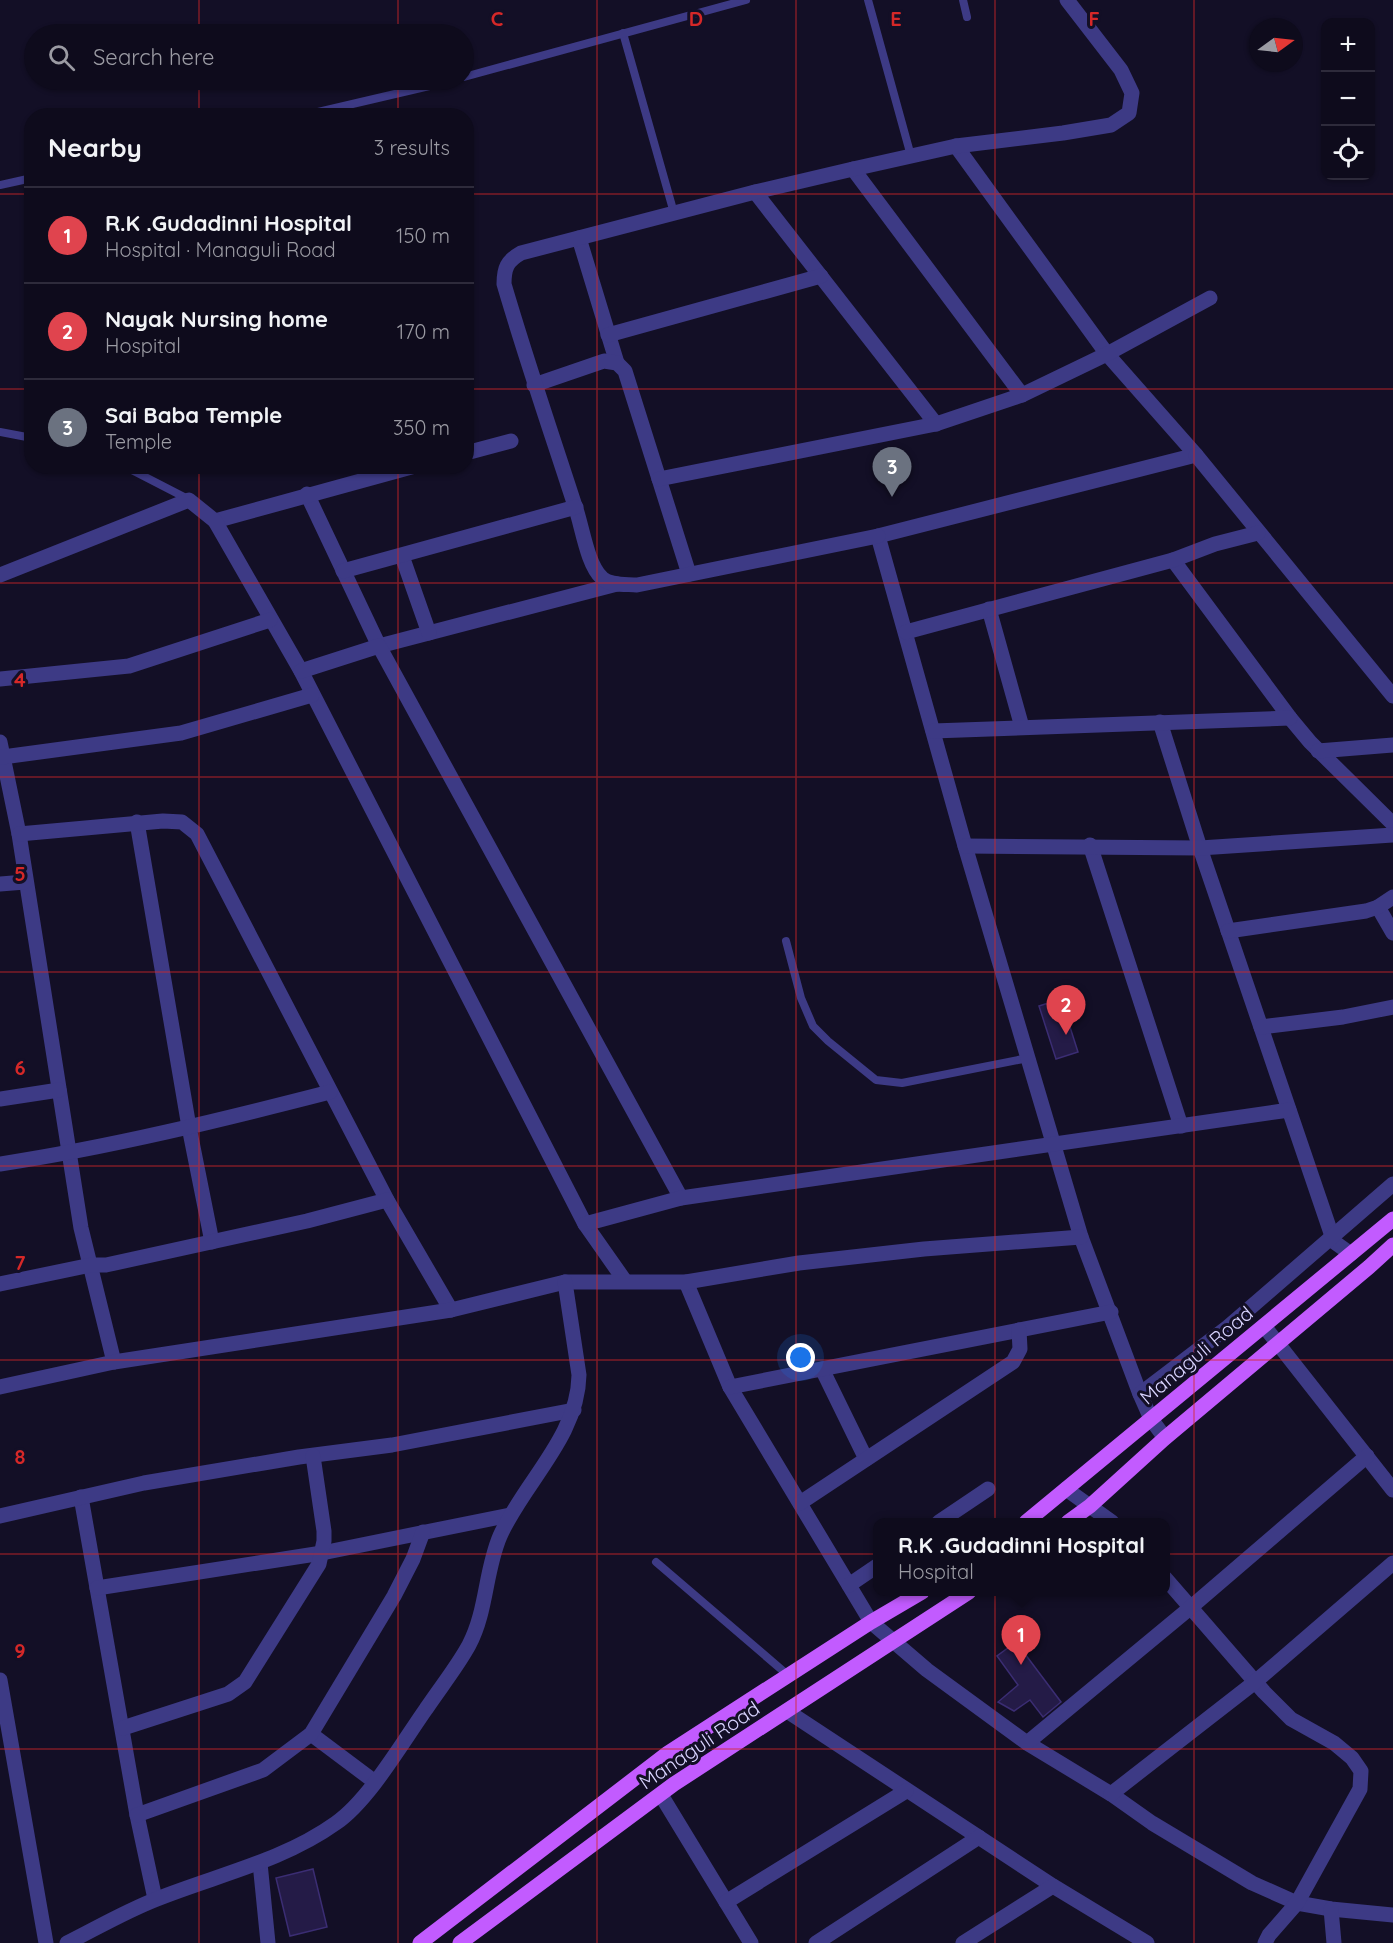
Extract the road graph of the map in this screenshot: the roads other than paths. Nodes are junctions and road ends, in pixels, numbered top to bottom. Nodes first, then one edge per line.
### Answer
1 (746, 0) edge
2 (868, 0) edge
3 (963, 0) edge
4 (1067, 0) edge
5 (967, 17) dead end
6 (623, 33) junction
7 (474, 74) edge
8 (412, 90) edge
9 (335, 108) edge
10 (956, 146) junction
11 (911, 156) junction
12 (853, 169) junction
13 (24, 180) edge
14 (0, 185) edge
15 (755, 192) junction
16 (674, 213) junction
17 (579, 238) junction
18 (821, 276) junction
19 (1210, 298) dead end
20 (608, 335) junction
21 (1107, 354) junction
22 (617, 363) junction
23 (534, 385) junction
24 (1022, 395) junction
25 (936, 424) junction
26 (0, 432) edge
27 (24, 436) edge
28 (511, 441) dead end
29 (474, 451) edge
30 (1196, 456) junction
31 (139, 474) edge
32 (384, 474) edge
33 (658, 479) junction
34 (307, 494) junction
35 (189, 500) junction
36 (576, 507) junction
37 (215, 521) junction
38 (1258, 533) junction
39 (878, 536) junction
40 (402, 556) junction
41 (1173, 560) junction
42 (343, 571) junction
43 (689, 574) junction
44 (0, 575) edge
45 (617, 584) junction
46 (989, 609) junction
47 (270, 620) junction
48 (906, 632) junction
49 (429, 633) junction
50 (379, 646) junction
51 (301, 671) junction
52 (0, 679) edge
53 (312, 695) junction
54 (1393, 696) edge
55 (1290, 718) junction
56 (1160, 722) junction
57 (1022, 727) junction
58 (933, 731) junction
59 (0, 742) edge
60 (1393, 745) edge
61 (1318, 751) junction
62 (3, 758) junction
63 (137, 822) junction
64 (1393, 824) edge
65 (19, 834) junction
66 (1393, 835) edge
67 (1090, 845) junction
68 (965, 846) junction
69 (1200, 848) junction
70 (25, 882) junction
71 (0, 884) edge
72 (1393, 897) edge
73 (1378, 907) junction
74 (1228, 931) junction
75 (1393, 933) edge
76 (786, 941) dead end
77 (1393, 1007) edge
78 (1261, 1027) junction
79 (1029, 1058) junction
80 (59, 1090) junction
81 (330, 1092) junction
82 (0, 1099) edge
83 (1289, 1110) junction
84 (1182, 1126) junction
85 (189, 1127) junction
86 (1054, 1144) junction
87 (69, 1153) junction
88 (0, 1164) edge
89 (1393, 1184) edge
90 (681, 1198) junction
91 (387, 1200) junction
92 (1393, 1219) edge
93 (585, 1224) junction
94 (1332, 1236) junction
95 (1081, 1237) junction
96 (212, 1242) junction
97 (1393, 1245) edge
98 (1351, 1254) junction
99 (91, 1265) junction
100 (1369, 1267) junction
101 (625, 1281) junction
102 (565, 1282) junction
103 (686, 1282) junction
104 (0, 1284) edge
105 (452, 1310) junction
106 (1111, 1312) junction
107 (1264, 1326) junction
108 (1018, 1330) junction
109 (1277, 1344) junction
110 (114, 1362) junction
111 (822, 1369) junction
112 (0, 1387) edge
113 (730, 1387) junction
114 (1140, 1394) junction
115 (574, 1410) junction
116 (1152, 1419) junction
117 (1165, 1438) junction
118 (313, 1456) junction
119 (1367, 1456) junction
120 (866, 1459) junction
121 (988, 1489) dead end
122 (1066, 1489) junction
123 (1393, 1490) edge
124 (81, 1497) junction
125 (800, 1503) junction
126 (1090, 1506) junction
127 (510, 1515) junction
128 (0, 1516) edge
129 (945, 1518) edge
130 (1031, 1518) edge
131 (1074, 1518) edge
132 (1106, 1518) edge
133 (423, 1532) junction
134 (322, 1553) junction
135 (656, 1562) dead end
136 (1393, 1563) edge
137 (873, 1569) edge
138 (1170, 1584) edge
139 (849, 1586) junction
140 (97, 1588) junction
141 (915, 1596) edge
142 (963, 1596) edge
143 (1190, 1608) junction
144 (871, 1622) junction
145 (894, 1642) junction
146 (789, 1676) junction
147 (0, 1680) edge
148 (1255, 1682) junction
149 (787, 1711) junction
150 (123, 1728) junction
151 (311, 1734) junction
152 (1027, 1743) junction
153 (375, 1782) junction
154 (906, 1791) junction
155 (1111, 1794) junction
156 (661, 1795) junction
157 (136, 1815) junction
158 (979, 1837) junction
159 (260, 1863) junction
160 (1053, 1886) junction
161 (155, 1899) junction
162 (726, 1902) junction
163 (1297, 1903) junction
164 (1331, 1909) junction
165 (1393, 1915) edge
166 (467, 1941) edge
167 (46, 1943) edge
168 (67, 1943) edge
169 (268, 1943) edge
170 (420, 1943) edge
171 (750, 1943) edge
172 (816, 1943) edge
173 (963, 1943) edge
174 (1147, 1943) edge
175 (1265, 1943) edge
176 (1334, 1943) edge

1 - 6 lane
2 - 11 lane
3 - 5 lane
4 - 10 street
6 - 7 lane
6 - 16 lane
8 - 9 lane
10 - 11 street
10 - 21 street
11 - 12 street
12 - 15 street
12 - 24 street
13 - 14 lane
15 - 16 street
15 - 18 street
16 - 17 street
17 - 20 street
17 - 23 street
18 - 20 street
18 - 25 street
19 - 21 street
20 - 22 street
21 - 24 street
21 - 30 street
22 - 23 street
22 - 33 street
23 - 36 street
24 - 25 street
25 - 33 street
26 - 27 lane
28 - 29 street
30 - 38 street
30 - 39 street
31 - 35 lane
32 - 34 street
33 - 43 street
34 - 37 street
34 - 42 street
35 - 37 street
35 - 44 street
36 - 40 street
36 - 45 street
37 - 47 street
38 - 41 street
38 - 54 street
39 - 43 street
39 - 48 street
40 - 42 street
40 - 49 street
41 - 46 street
41 - 55 street
42 - 50 street
43 - 45 street
45 - 49 street
46 - 48 street
46 - 57 street
47 - 51 street
47 - 52 street
48 - 58 street
49 - 50 street
50 - 51 street
50 - 90 street
51 - 53 street
53 - 62 street
53 - 93 street
55 - 56 street
55 - 61 street
56 - 57 street
56 - 69 street
57 - 58 street
58 - 68 street
59 - 62 street
60 - 61 street
61 - 64 street
62 - 65 street
63 - 65 street
63 - 81 street
63 - 85 street
65 - 70 street
66 - 69 street
67 - 68 street
67 - 69 street
67 - 84 street
68 - 79 street
69 - 74 street
70 - 71 street
70 - 80 street
72 - 73 street
73 - 74 street
73 - 75 street
74 - 78 street
76 - 79 lane
77 - 78 street
78 - 83 street
79 - 86 street
80 - 82 street
80 - 87 street
81 - 85 street
81 - 91 street
83 - 84 street
83 - 94 street
84 - 86 street
85 - 87 street
85 - 96 street
86 - 90 street
86 - 95 street
87 - 88 street
87 - 99 street
89 - 94 street
90 - 93 street
91 - 96 street
91 - 105 street
92 - 98 main road, Managuli Road
93 - 101 street
94 - 98 street
94 - 114 street
95 - 103 street
95 - 106 street
96 - 99 street
97 - 100 main road
98 - 100 main road
98 - 107 main road, Managuli Road
99 - 104 street
99 - 110 street
100 - 109 main road
101 - 102 street
101 - 103 street
102 - 105 street
102 - 115 street
103 - 113 street
105 - 110 street
106 - 108 street
106 - 114 street
107 - 109 street
107 - 116 main road, Managuli Road
108 - 111 street
108 - 120 street
109 - 117 main road
109 - 119 street
110 - 112 street
111 - 113 street
111 - 120 street
113 - 125 street
114 - 116 street
115 - 118 street
115 - 127 street
116 - 117 street
116 - 122 main road, Managuli Road
117 - 126 main road
118 - 124 street
118 - 134 street
119 - 123 street
119 - 143 street
120 - 125 street
121 - 129 street
122 - 126 street
122 - 130 main road, Managuli Road
124 - 128 street
124 - 140 street
125 - 139 street
126 - 131 main road
126 - 132 street
127 - 133 street
127 - 153 street
133 - 134 street
133 - 151 street
134 - 140 street
134 - 150 street
135 - 146 lane
136 - 148 street
137 - 139 street
138 - 143 street
139 - 144 street
140 - 150 street
141 - 144 main road, Managuli Road
142 - 145 main road, Managuli Road
143 - 148 street
143 - 152 street
144 - 145 street
144 - 146 main road, Managuli Road
145 - 149 main road, Managuli Road
145 - 152 street
146 - 170 main road, Managuli Road
147 - 167 street
148 - 155 street
148 - 163 street
149 - 154 street
149 - 156 main road, Managuli Road
150 - 157 street
151 - 153 street
151 - 157 street
152 - 155 street
153 - 159 street
154 - 158 street
154 - 162 street
155 - 163 street
156 - 162 street
156 - 166 main road, Managuli Road
157 - 161 street
158 - 160 street
158 - 172 street
159 - 161 street
159 - 169 street
160 - 173 street
160 - 174 street
161 - 168 street
162 - 171 street
163 - 164 street
163 - 175 street
164 - 165 street
164 - 176 street

